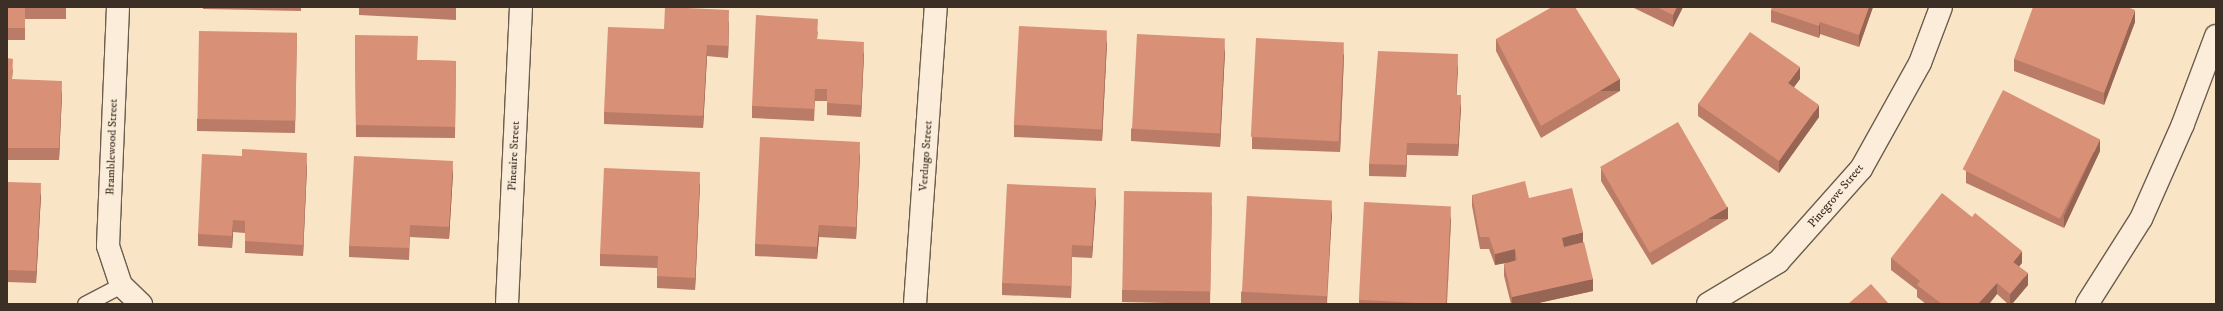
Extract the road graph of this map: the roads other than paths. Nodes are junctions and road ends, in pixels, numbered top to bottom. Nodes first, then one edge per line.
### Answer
1 (118, 7) edge
2 (521, 7) edge
3 (936, 7) edge
4 (1941, 7) edge
5 (2216, 36) edge
6 (121, 285) junction
7 (85, 304) edge
8 (141, 304) edge
9 (507, 304) edge
10 (915, 304) edge
11 (1708, 304) edge
12 (2087, 304) edge

1 - 6 street, Bramblewood Street
2 - 9 street, Pineaire Street
3 - 10 street, Verdugo Street
4 - 11 street, Pinegrove Street
5 - 12 street
6 - 7 lane
6 - 8 street

